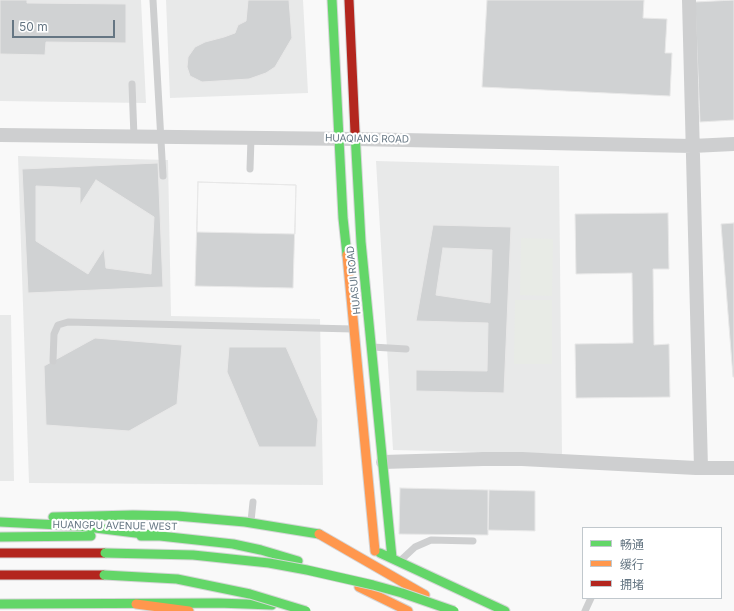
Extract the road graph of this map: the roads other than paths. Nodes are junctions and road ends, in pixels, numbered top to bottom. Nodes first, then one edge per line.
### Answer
1 (154, 0) edge
2 (332, 0) edge
3 (349, 0) edge
4 (689, 0) edge
5 (132, 84) dead end
6 (0, 135) edge
7 (134, 137) junction
8 (161, 137) junction
9 (251, 138) junction
10 (339, 139) junction
11 (354, 139) junction
12 (734, 144) edge
13 (692, 146) junction
14 (250, 169) dead end
15 (163, 176) dead end
16 (353, 329) junction
17 (371, 347) junction
18 (406, 349) dead end
19 (53, 361) dead end
20 (383, 462) junction
21 (701, 468) junction
22 (734, 468) edge
23 (253, 502) dead end
24 (0, 520) edge
25 (250, 523) junction
26 (319, 534) junction
27 (160, 536) junction
28 (0, 537) edge
29 (473, 541) dead end
30 (353, 543) dead end
31 (364, 547) dead end
32 (375, 551) junction
33 (0, 553) edge
34 (396, 559) junction
35 (0, 575) edge
36 (591, 599) edge
37 (0, 604) edge
38 (136, 604) junction
39 (105, 608) edge
40 (189, 611) edge
41 (306, 611) edge
42 (313, 611) edge
43 (408, 611) edge
44 (454, 611) edge
45 (505, 611) edge
46 (585, 611) edge

1 - 8 lane
2 - 10 main road, HUASUI ROAD
3 - 11 main road, HUASUI ROAD
4 - 13 street
5 - 7 lane
6 - 7 street, HUAQIANG ROAD
7 - 8 street, HUAQIANG ROAD
8 - 9 street, HUAQIANG ROAD
8 - 15 lane
9 - 10 street, HUAQIANG ROAD
9 - 14 lane
10 - 11 street, HUAQIANG ROAD
10 - 16 main road, HUASUI ROAD
11 - 13 street, HUAQIANG ROAD
11 - 17 main road, HUASUI ROAD
12 - 13 street, HUAQIANG ROAD
13 - 21 street
16 - 19 lane
16 - 32 main road, HUASUI ROAD
17 - 18 lane
17 - 20 main road, HUASUI ROAD
20 - 21 street
20 - 34 main road, HUASUI ROAD
21 - 22 street
23 - 25 lane
24 - 25 main road
24 - 27 main road
25 - 26 main road
26 - 30 main road
26 - 44 main road
27 - 28 main road, HUANGPU AVENUE WEST
27 - 43 main road, HUANGPU AVENUE WEST
29 - 34 lane
31 - 32 main road
32 - 34 main road
33 - 44 main road, bridge
34 - 45 main road
35 - 41 main road, bridge
36 - 46 lane
37 - 39 main road
38 - 39 main road
38 - 40 main road
38 - 42 main road

